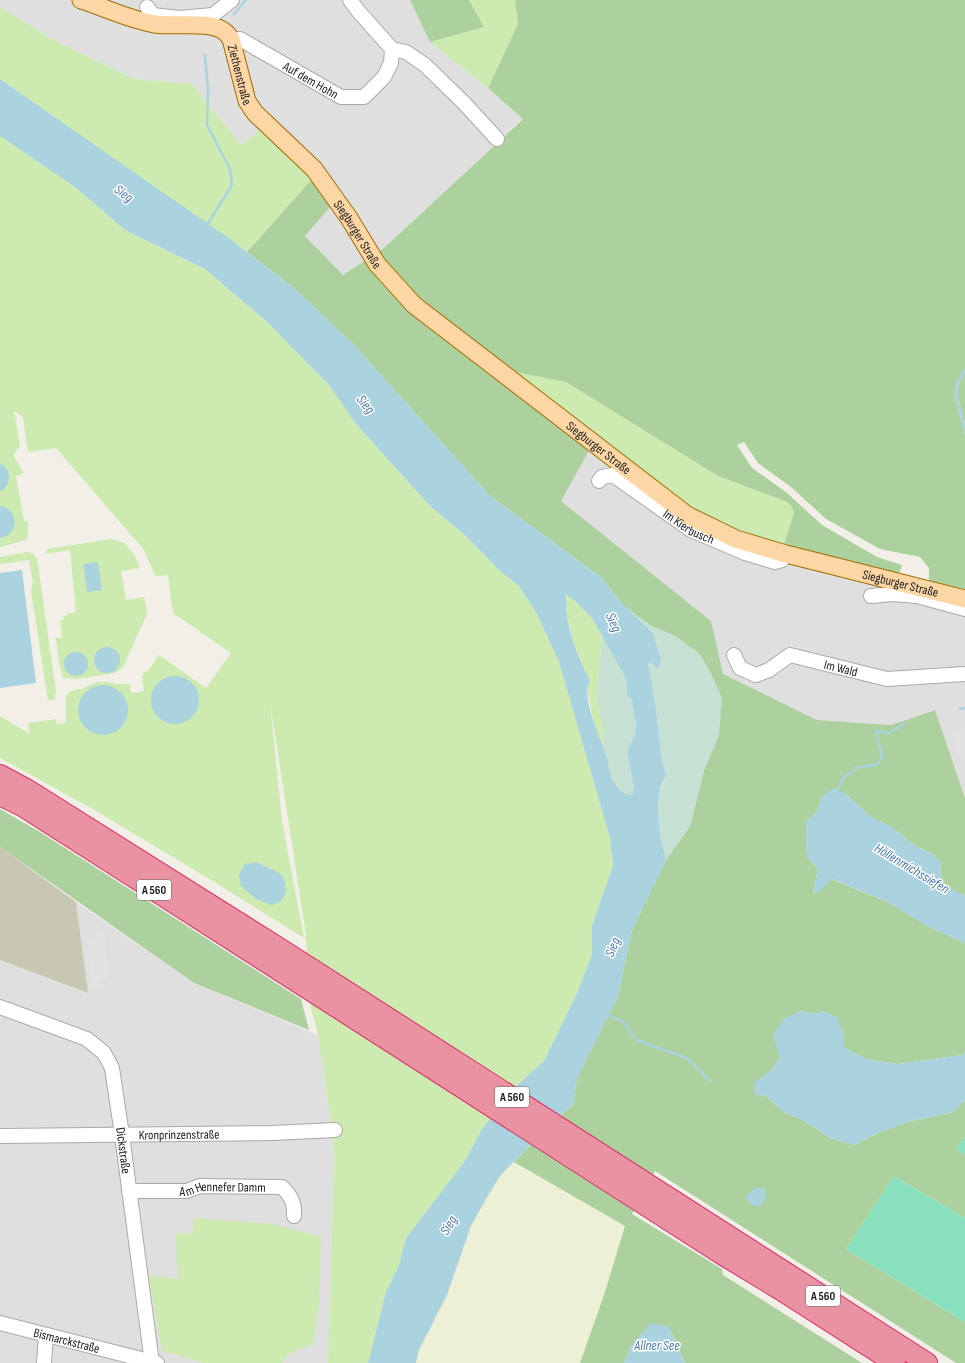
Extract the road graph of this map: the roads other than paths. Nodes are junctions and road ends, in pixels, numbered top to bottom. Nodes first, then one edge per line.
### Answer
1 (81, 0) edge
2 (232, 0) edge
3 (350, 0) edge
4 (147, 7) dead end
5 (212, 21) junction
6 (231, 40) junction
7 (392, 49) junction
8 (497, 139) dead end
9 (314, 169) joint
10 (599, 480) dead end
11 (786, 554) junction
12 (915, 591) junction
13 (871, 596) dead end
14 (965, 599) edge
15 (965, 609) edge
16 (734, 655) dead end
17 (965, 674) edge
18 (0, 775) edge
19 (0, 795) edge
20 (0, 1007) edge
21 (335, 1130) dead end
22 (122, 1135) junction
23 (0, 1136) edge
24 (129, 1192) junction
25 (294, 1216) dead end
26 (0, 1323) edge
27 (46, 1335) junction
28 (44, 1363) edge
29 (154, 1363) edge
30 (895, 1363) edge
31 (928, 1363) edge

1 - 5 main road, Ziethenstraße
2 - 5 street
3 - 7 street
4 - 5 street
5 - 6 main road, Ziethenstraße
6 - 7 street, Auf dem Hohn
6 - 9 main road, Ziethenstraße
7 - 8 street
9 - 11 main road, Siegburger Straße
10 - 11 street, Im Kierbusch
11 - 12 main road, Siegburger Straße
12 - 13 street
12 - 14 main road, Siegburger Straße
12 - 15 street
16 - 17 street, Im Wald
18 - 31 highway, A 560
19 - 30 highway, A 560
20 - 22 street, Dickstraße
21 - 22 street, Kronprinzenstraße
22 - 23 street, Kronprinzenstraße
22 - 24 street, Dickstraße
24 - 25 street, Am Hennefer Damm
24 - 29 street, Dickstraße
26 - 27 street, Bismarckstraße
27 - 28 street
27 - 29 street, Bismarckstraße

